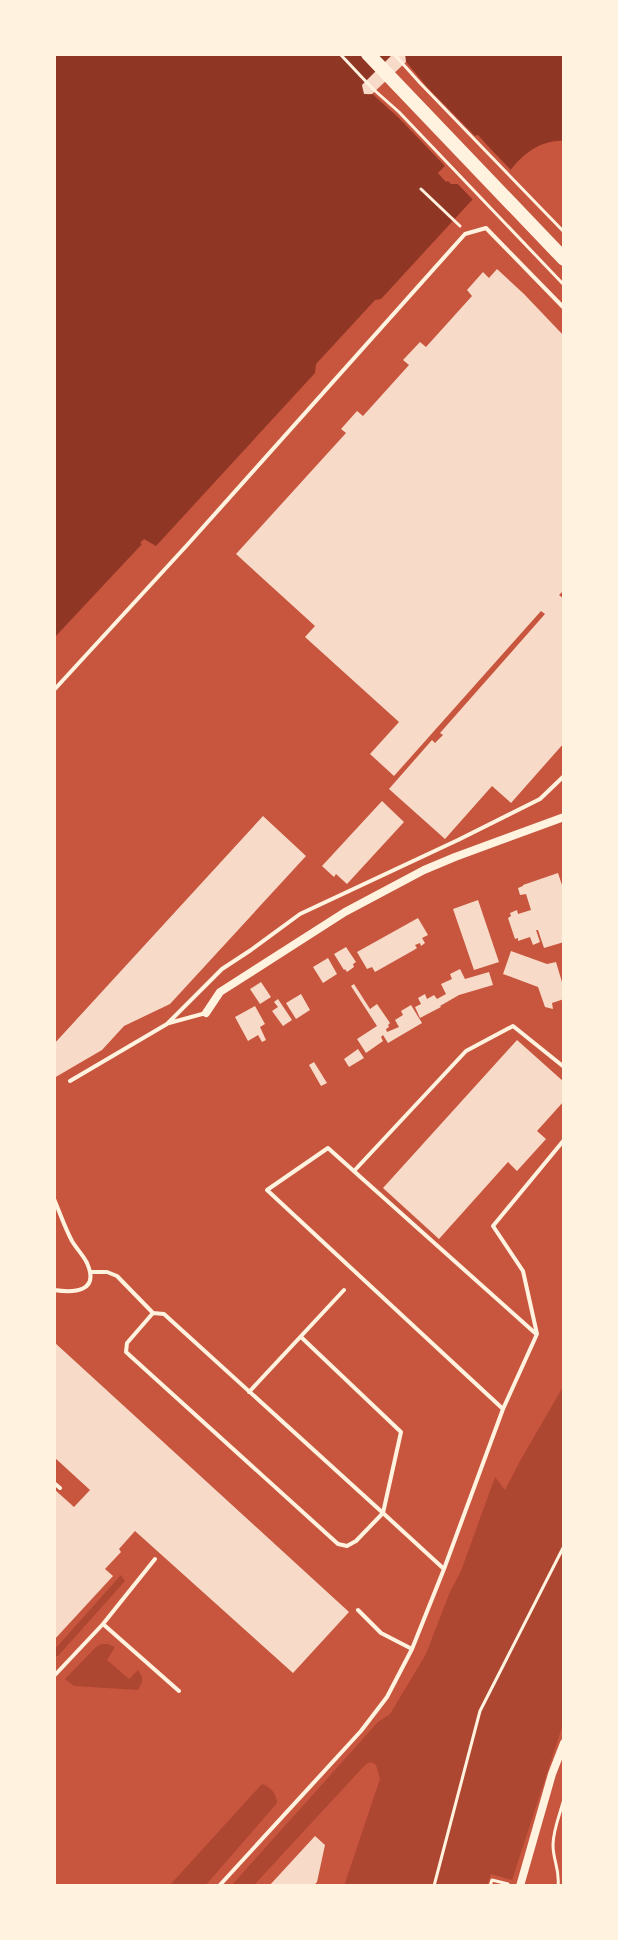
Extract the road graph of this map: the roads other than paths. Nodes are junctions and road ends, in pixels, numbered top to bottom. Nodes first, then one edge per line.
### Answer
1 (368, 54) edge
2 (564, 259) edge
3 (564, 308) edge
4 (54, 690) edge
5 (564, 776) edge
6 (564, 817) edge
7 (206, 1013) joint
8 (167, 1024) junction
9 (564, 1067) edge
10 (70, 1081) dead end
11 (564, 1140) edge
12 (354, 1171) junction
13 (54, 1199) edge
14 (90, 1272) junction
15 (54, 1290) edge
16 (344, 1290) dead end
17 (153, 1313) junction
18 (537, 1334) junction
19 (301, 1337) junction
20 (249, 1392) junction
21 (503, 1409) junction
22 (54, 1483) edge
23 (60, 1488) dead end
24 (383, 1513) junction
25 (155, 1559) dead end
26 (444, 1569) junction
27 (358, 1610) dead end
28 (103, 1624) junction
29 (412, 1649) junction
30 (54, 1676) edge
31 (179, 1691) dead end
32 (564, 1743) edge
33 (219, 1886) edge
34 (518, 1886) edge

1 - 2 main road
3 - 4 lane
5 - 8 lane
6 - 7 street
7 - 8 lane
8 - 10 lane
9 - 12 lane
11 - 18 lane
12 - 18 lane
12 - 21 lane
13 - 14 lane
14 - 15 lane
14 - 17 lane
16 - 19 lane
17 - 20 lane
17 - 24 lane
18 - 21 lane
19 - 20 lane
19 - 24 lane
20 - 24 lane
21 - 26 lane
22 - 23 lane
24 - 26 lane
25 - 28 lane
26 - 29 lane
27 - 29 lane
28 - 30 lane
28 - 31 lane
29 - 33 lane
32 - 34 street

